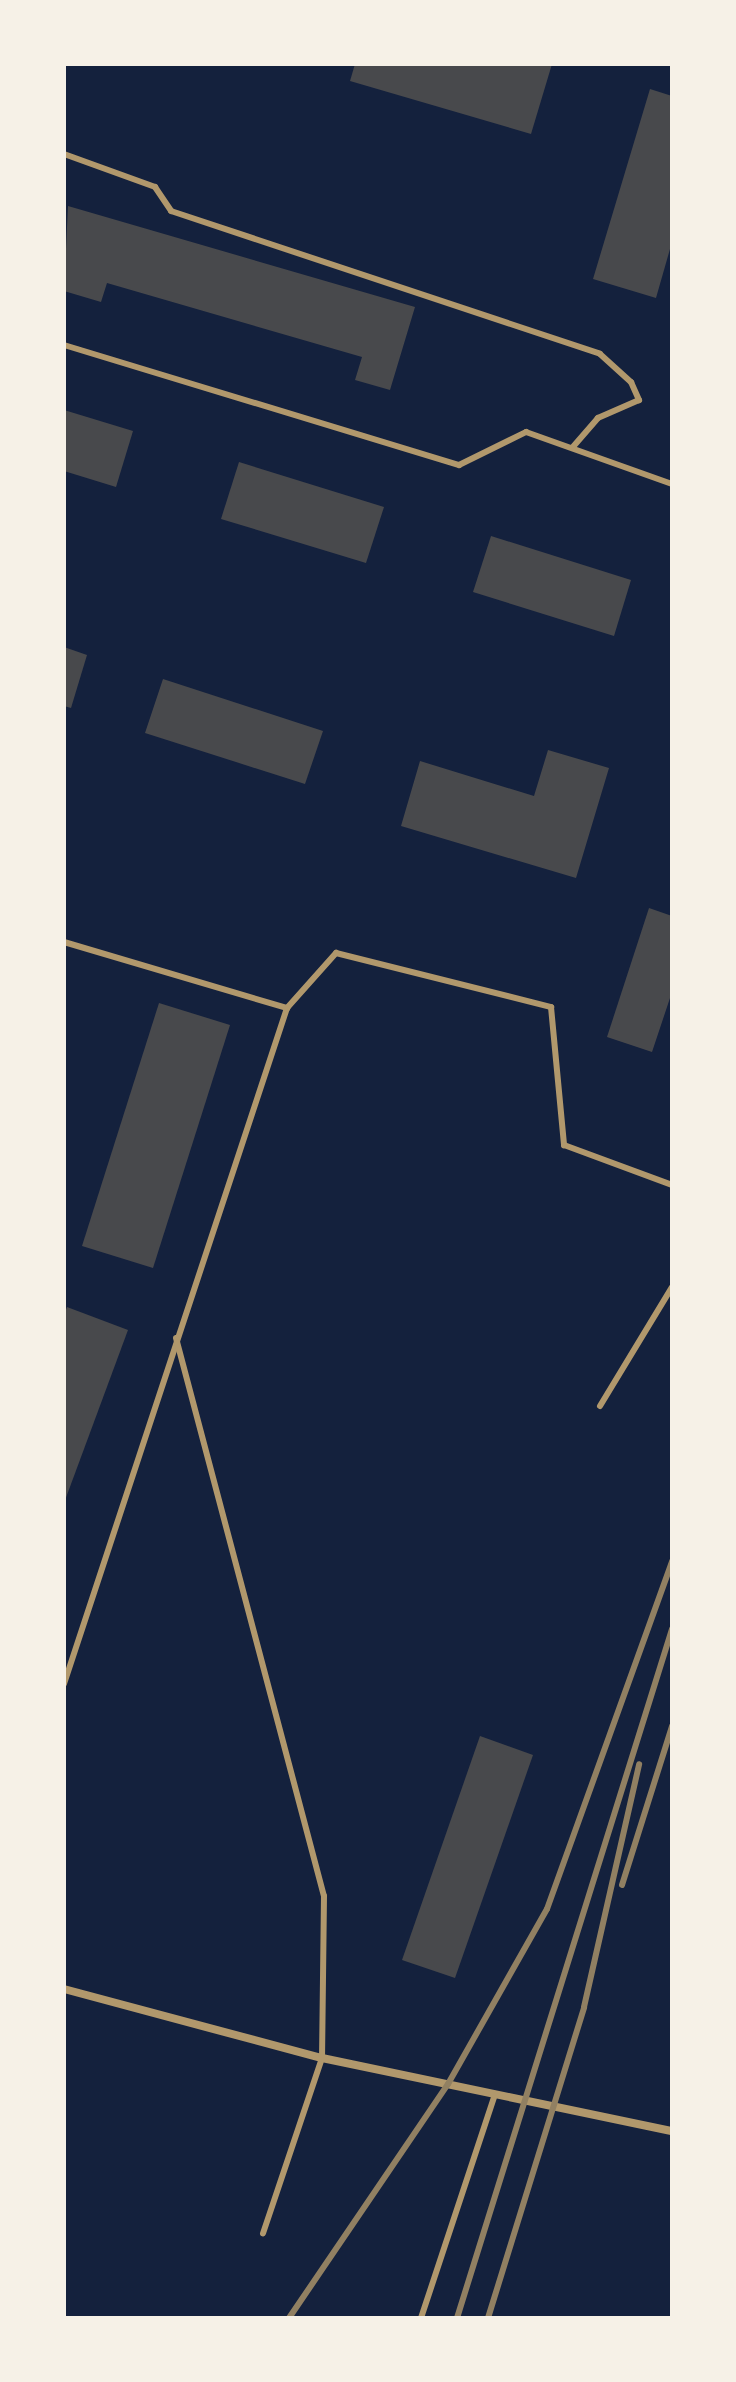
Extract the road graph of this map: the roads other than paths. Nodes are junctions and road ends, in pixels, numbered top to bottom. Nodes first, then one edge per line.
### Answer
1 (64, 154) edge
2 (64, 345) edge
3 (573, 447) junction
4 (672, 484) edge
5 (64, 942) edge
6 (287, 1008) junction
7 (672, 1185) edge
8 (672, 1287) edge
9 (176, 1338) junction
10 (600, 1406) dead end
11 (64, 1684) edge
12 (64, 1989) edge
13 (322, 2058) junction
14 (495, 2094) junction
15 (672, 2131) edge
16 (263, 2233) dead end
17 (421, 2318) edge

1 - 3 lane
2 - 3 lane
3 - 4 lane
5 - 6 lane
6 - 7 lane
6 - 9 lane
8 - 10 lane
9 - 11 lane
9 - 13 lane
12 - 13 street
13 - 14 street
13 - 16 lane
14 - 15 street
14 - 17 lane

